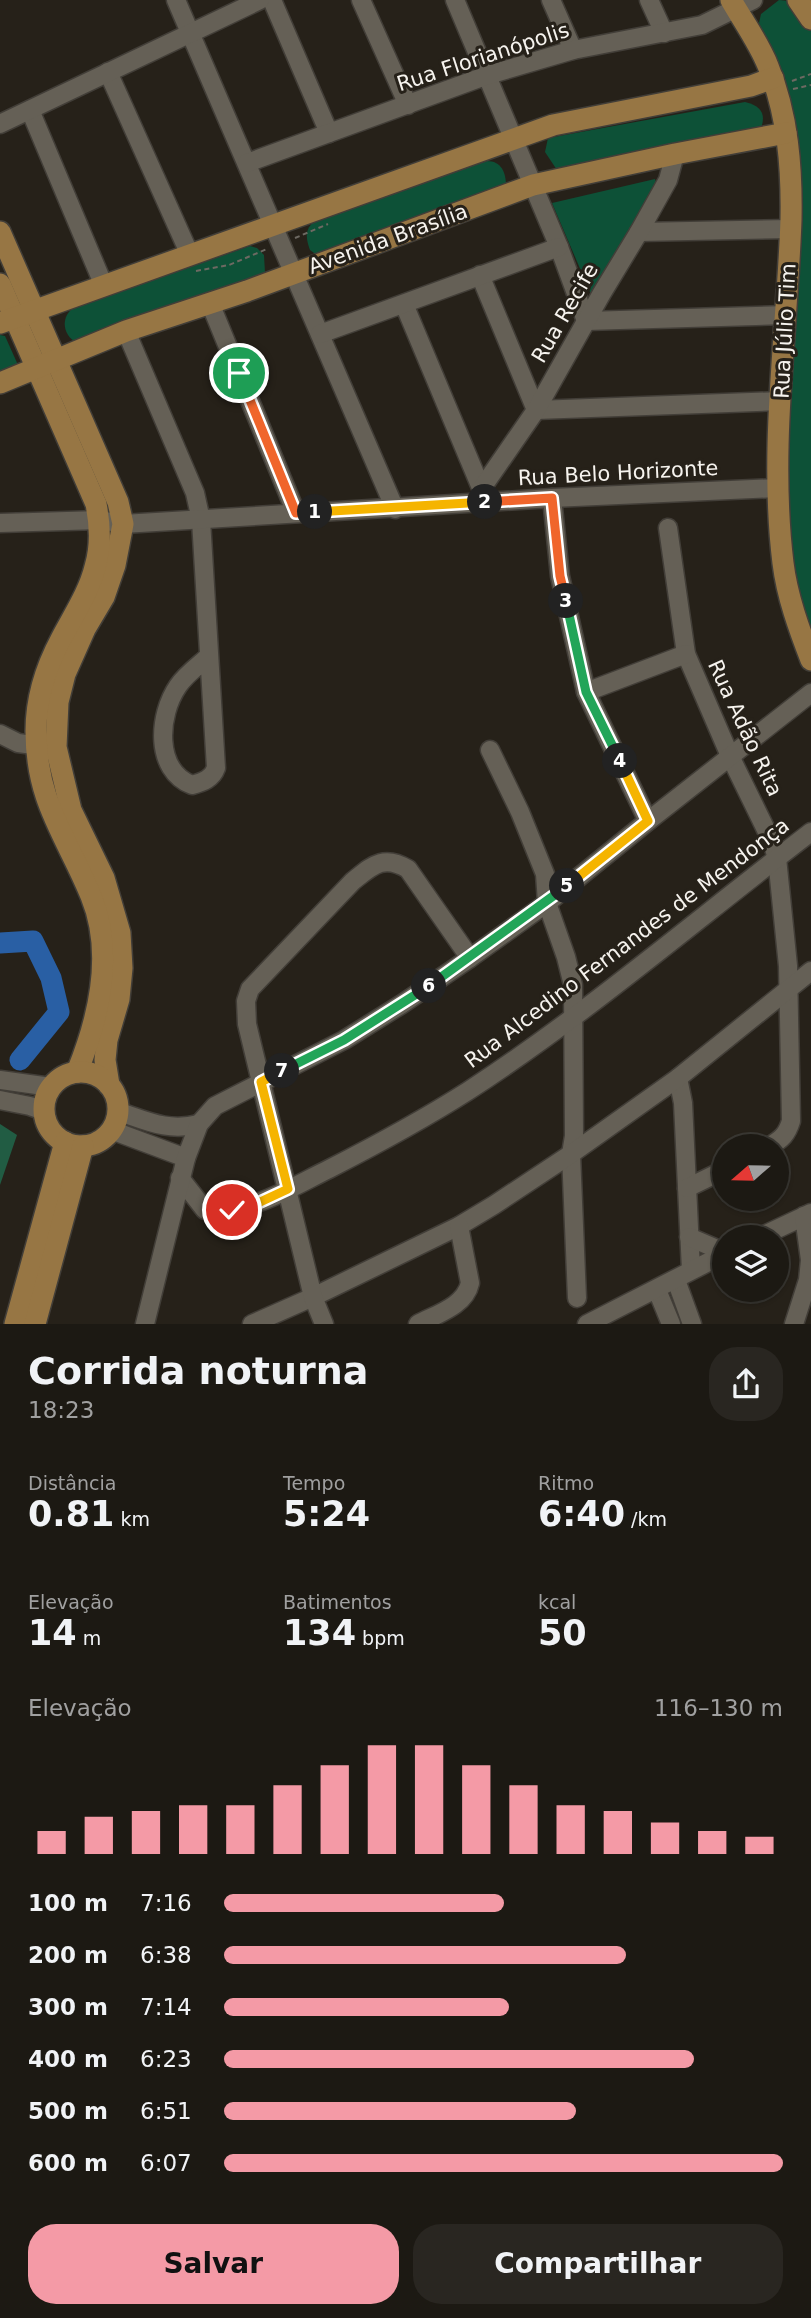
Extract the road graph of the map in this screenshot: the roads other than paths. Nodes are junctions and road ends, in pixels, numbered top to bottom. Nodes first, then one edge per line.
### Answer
1 (176, 0) edge
2 (260, 0) edge
3 (272, 0) edge
4 (361, 0) edge
5 (455, 0) edge
6 (551, 0) edge
7 (649, 0) edge
8 (799, 0) edge
9 (740, 3) edge
10 (811, 19) edge
11 (191, 32) junction
12 (664, 33) junction
13 (573, 50) junction
14 (108, 72) junction
15 (488, 75) junction
16 (778, 86) junction
17 (408, 105) junction
18 (30, 110) junction
19 (0, 124) edge
20 (329, 133) junction
21 (786, 133) junction
22 (513, 138) junction
23 (675, 155) junction
24 (247, 163) junction
25 (533, 186) junction
26 (274, 225) junction
27 (790, 229) junction
28 (639, 232) junction
29 (0, 233) edge
30 (559, 247) junction
31 (190, 255) junction
32 (294, 273) junction
33 (480, 275) junction
34 (0, 284) edge
35 (104, 286) junction
36 (209, 303) junction
37 (404, 304) junction
38 (786, 315) junction
39 (16, 318) edge
40 (586, 321) junction
41 (126, 331) junction
42 (320, 334) junction
43 (47, 365) junction
44 (0, 383) edge
45 (781, 401) junction
46 (536, 410) junction
47 (777, 488) junction
48 (484, 495) junction
49 (552, 498) junction
50 (395, 509) junction
51 (296, 513) junction
52 (100, 520) junction
53 (201, 520) junction
54 (0, 523) edge
55 (123, 524) junction
56 (668, 528) dead end
57 (686, 654) junction
58 (209, 656) junction
59 (811, 660) edge
60 (586, 692) junction
61 (811, 694) edge
62 (0, 734) edge
63 (47, 747) junction
64 (491, 750) dead end
65 (730, 756) junction
66 (648, 821) junction
67 (811, 832) edge
68 (777, 858) junction
69 (547, 903) junction
70 (470, 958) junction
71 (811, 971) edge
72 (788, 988) junction
73 (572, 1018) junction
74 (77, 1072) junction
75 (678, 1078) junction
76 (0, 1080) edge
77 (261, 1082) junction
78 (109, 1086) junction
79 (51, 1087) junction
80 (0, 1100) edge
81 (44, 1111) junction
82 (114, 1121) junction
83 (199, 1124) junction
84 (785, 1134) edge
85 (74, 1144) junction
86 (571, 1154) junction
87 (186, 1158) junction
88 (712, 1176) edge
89 (180, 1178) junction
90 (687, 1188) junction
91 (288, 1189) junction
92 (205, 1210) junction
93 (807, 1215) edge
94 (170, 1224) junction
95 (786, 1225) edge
96 (459, 1226) junction
97 (690, 1237) junction
98 (712, 1247) edge
99 (712, 1259) edge
100 (683, 1275) junction
101 (657, 1290) junction
102 (313, 1297) junction
103 (577, 1298) dead end
104 (15, 1324) edge
105 (35, 1324) edge
106 (145, 1324) edge
107 (252, 1324) edge
108 (324, 1324) edge
109 (418, 1324) edge
110 (587, 1324) edge
111 (671, 1324) edge
112 (692, 1324) edge
113 (793, 1324) edge

1 - 11 street
2 - 11 street
3 - 20 street
4 - 17 street
5 - 15 street
6 - 13 street
7 - 12 street
8 - 10 main road
9 - 12 street, Rua Florianópolis
9 - 16 main road, Rua Júlio Tim
11 - 14 street
11 - 24 street
12 - 13 street, Rua Florianópolis
13 - 15 street, Rua Florianópolis
14 - 18 street
14 - 31 street
15 - 17 street, Rua Florianópolis
15 - 22 street
16 - 21 main road, Rua Júlio Tim
16 - 22 main road
17 - 20 street, Rua Florianópolis
18 - 19 street
18 - 35 street
20 - 24 street, Rua Florianópolis
21 - 23 main road, Avenida Brasília
21 - 27 main road, Rua Júlio Tim
22 - 25 street
22 - 26 main road
23 - 25 main road, Avenida Brasília
23 - 28 street, Rua Recife
24 - 26 street
25 - 30 street
25 - 32 main road, Avenida Brasília
26 - 31 main road
26 - 32 street
27 - 28 street
27 - 38 main road, Rua Júlio Tim
28 - 40 street, Rua Recife
29 - 39 main road
30 - 33 street
30 - 40 street
31 - 35 main road
32 - 36 main road, Avenida Brasília
32 - 42 street
33 - 37 street
33 - 46 street
34 - 39 main road
35 - 39 main road
36 - 41 main road, Avenida Brasília
36 - 51 street
37 - 42 street
37 - 48 street
38 - 40 street
38 - 45 main road, Rua Júlio Tim
39 - 43 main road
40 - 46 street, Rua Recife
41 - 43 main road, Avenida Brasília
41 - 53 street
42 - 50 street
43 - 44 main road, Avenida Brasília
43 - 52 main road
43 - 55 main road
45 - 46 street
45 - 47 main road, Rua Júlio Tim
46 - 48 street, Rua Recife
47 - 49 street, Rua Belo Horizonte
47 - 59 main road, Rua Júlio Tim
48 - 49 street, Rua Belo Horizonte
48 - 50 street, Rua Belo Horizonte
49 - 60 street
50 - 51 street, Rua Belo Horizonte
51 - 53 street, Rua Belo Horizonte
52 - 54 street, Rua Belo Horizonte
52 - 55 street, Rua Belo Horizonte
52 - 63 main road
53 - 55 street, Rua Belo Horizonte
53 - 58 street
55 - 63 main road
56 - 57 street, Rua Adão Rita
57 - 60 street
57 - 65 street, Rua Adão Rita
58 - 58 street
60 - 66 street
61 - 65 street
62 - 63 street
63 - 74 main road
63 - 78 main road
64 - 69 street
65 - 66 street
65 - 68 street, Rua Adão Rita
66 - 69 street
67 - 68 street, Rua Alcedino Fernandes de Mendonça
68 - 72 street, Rua Adão Rita
68 - 73 street, Rua Alcedino Fernandes de Mendonça
69 - 70 street
69 - 73 street
70 - 77 street
70 - 77 street
71 - 72 street
72 - 75 street
72 - 84 street, Rua Adão Rita
73 - 86 street
73 - 91 street, Rua Alcedino Fernandes de Mendonça
74 - 78 main road
74 - 79 main road
75 - 86 street
75 - 90 street
76 - 79 street
77 - 83 street
77 - 91 street
78 - 82 main road
79 - 81 main road
80 - 81 street
81 - 85 main road
82 - 83 street
82 - 85 main road
82 - 87 street
83 - 87 street
85 - 104 main road
85 - 105 main road
86 - 96 street
86 - 103 street
87 - 89 street
88 - 90 street
89 - 92 street
89 - 94 street
90 - 97 street
91 - 92 street, Rua Alcedino Fernandes de Mendonça
91 - 102 street
92 - 94 street, Rua Alcedino Fernandes de Mendonça
93 - 95 street
93 - 113 street
94 - 106 street
96 - 102 street
96 - 109 street
97 - 98 street
97 - 100 street
99 - 100 street
100 - 101 street
100 - 112 street
101 - 110 street
101 - 111 street
102 - 107 street
102 - 108 street

